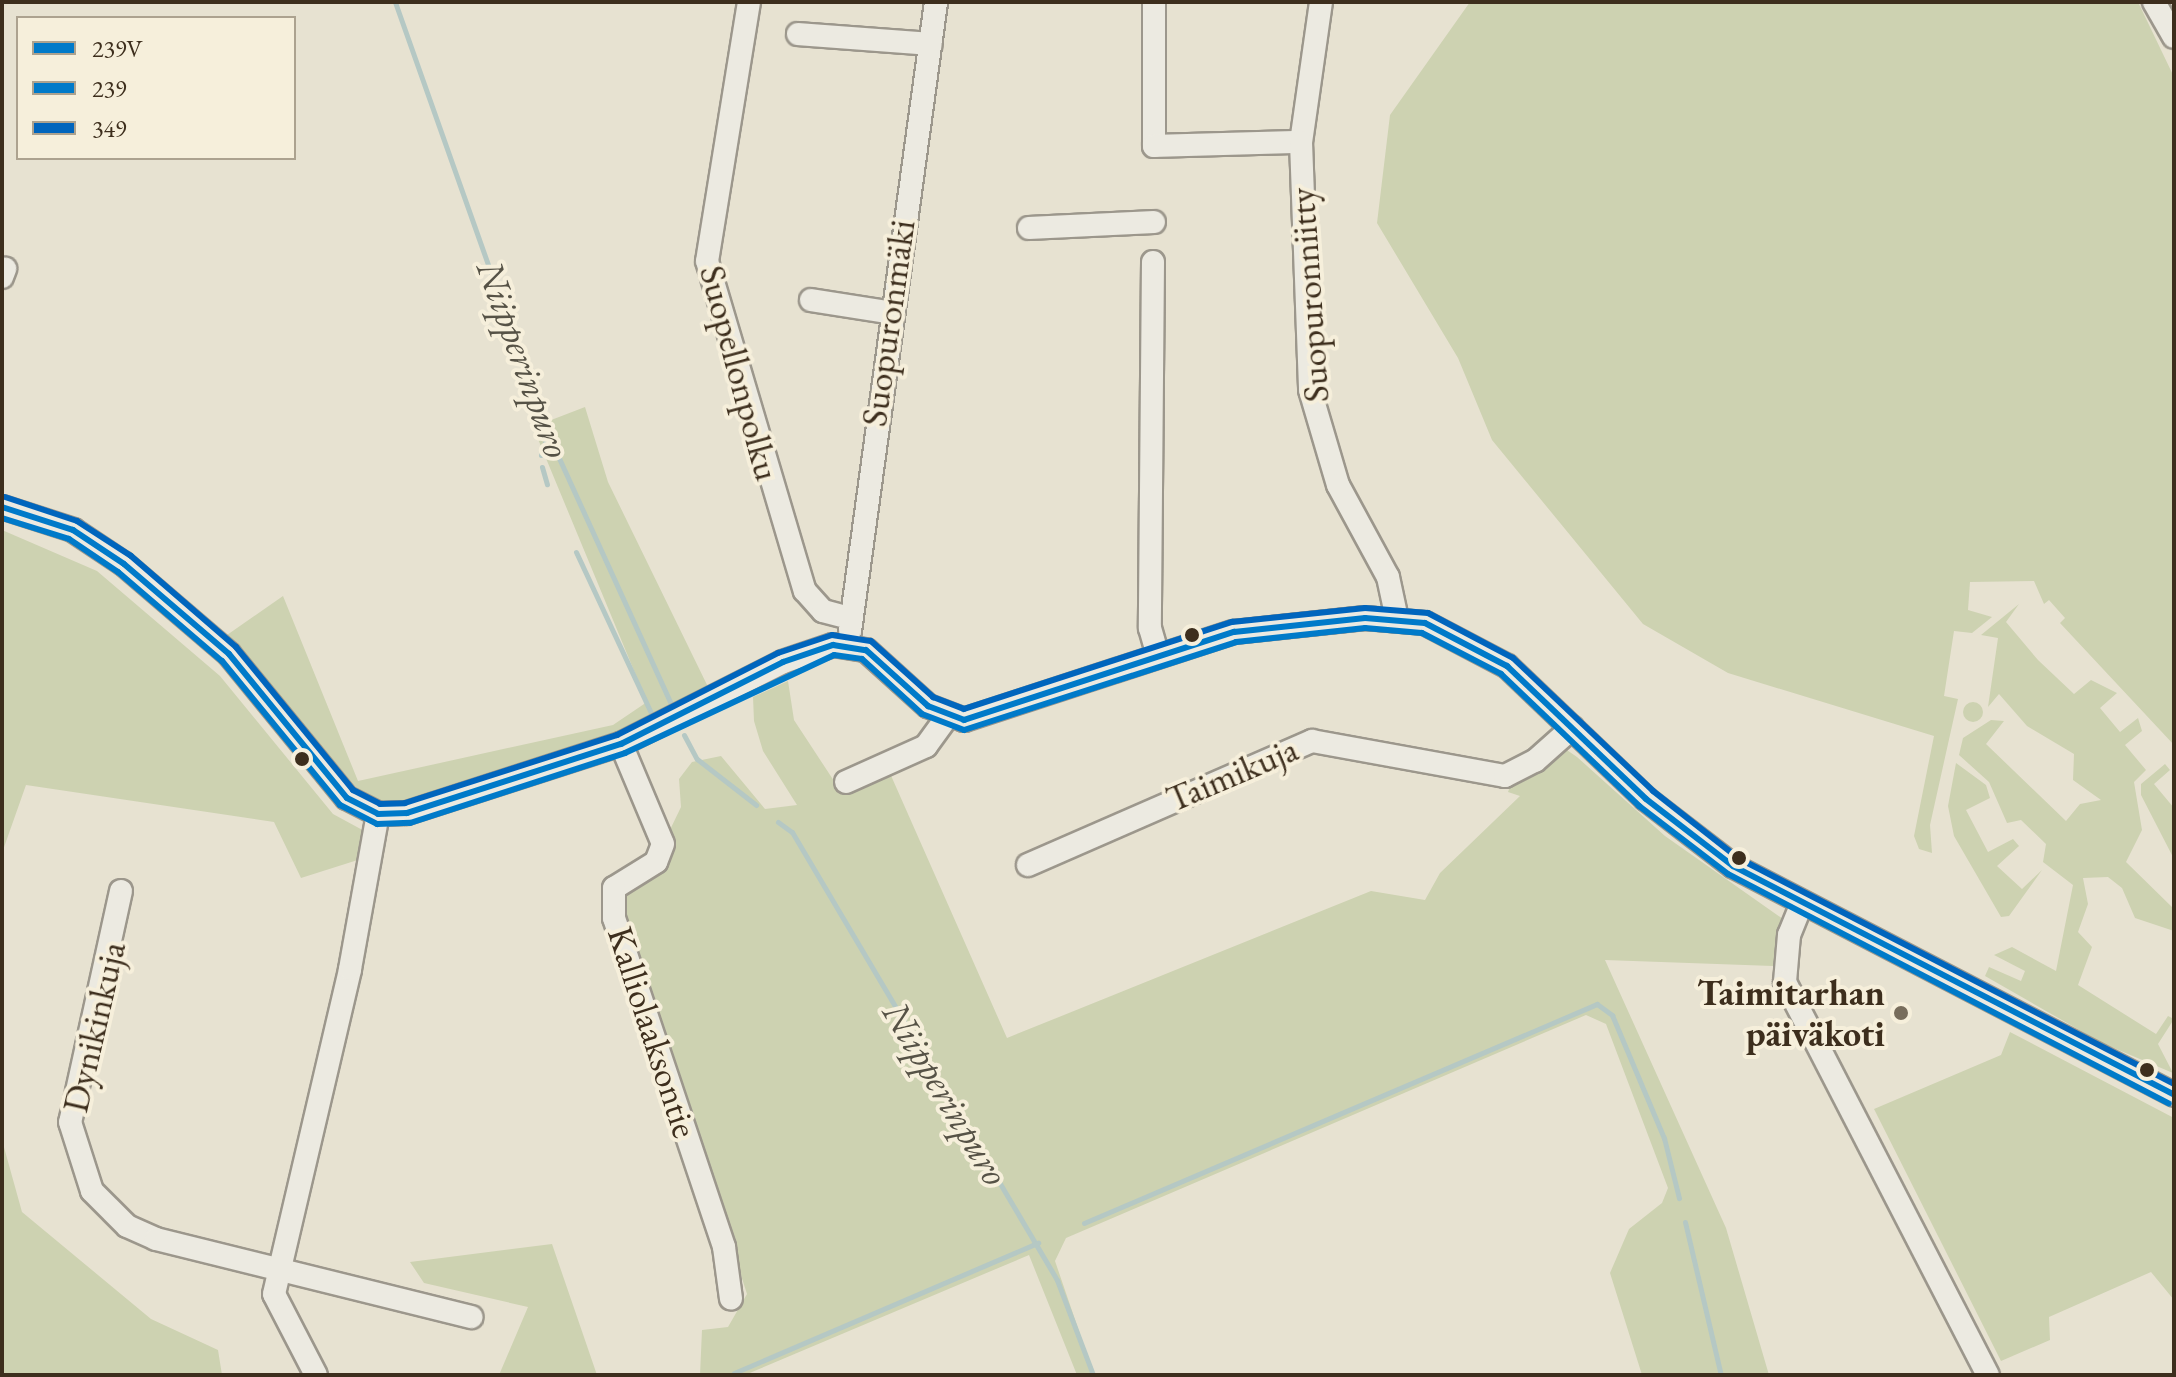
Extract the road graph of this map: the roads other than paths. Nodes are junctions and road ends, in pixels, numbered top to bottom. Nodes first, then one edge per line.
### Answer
1 (749, 2) edge
2 (936, 2) edge
3 (1154, 2) edge
4 (1321, 2) edge
5 (2154, 2) edge
6 (798, 34) dead end
7 (2174, 37) edge
8 (931, 44) junction
9 (1301, 142) junction
10 (1154, 222) dead end
11 (1029, 228) dead end
12 (1153, 262) dead end
13 (811, 300) dead end
14 (888, 312) junction
15 (2, 507) edge
16 (850, 618) junction
17 (1397, 619) junction
18 (850, 644) junction
19 (1157, 653) junction
20 (948, 716) junction
21 (1572, 728) junction
22 (621, 744) junction
23 (846, 782) dead end
24 (378, 814) junction
25 (1028, 865) dead end
26 (121, 891) dead end
27 (1802, 903) junction
28 (2174, 1095) edge
29 (278, 1269) junction
30 (731, 1299) dead end
31 (471, 1317) dead end
32 (316, 1375) edge
33 (1988, 1375) edge

1 - 16 street, Suopellonpolku
2 - 8 street, Suopuronmäki
3 - 9 street
4 - 9 street, Suopuronniitty
5 - 7 street
6 - 8 street
8 - 14 street, Suopuronmäki
9 - 17 street, Suopuronniitty
10 - 11 street
12 - 19 street
13 - 14 street
14 - 16 street, Suopuronmäki
15 - 24 street
16 - 18 street, Suopuronmäki
17 - 19 street
17 - 21 street
18 - 20 street
18 - 22 street
19 - 20 street
20 - 23 street
21 - 25 street, Taimikuja
21 - 27 street
22 - 24 street
22 - 30 street, Kalliolaaksontie
24 - 29 street
26 - 29 street, Dynikinkuja
27 - 28 street
27 - 33 street
29 - 31 street, Dynikinkuja
29 - 32 street

